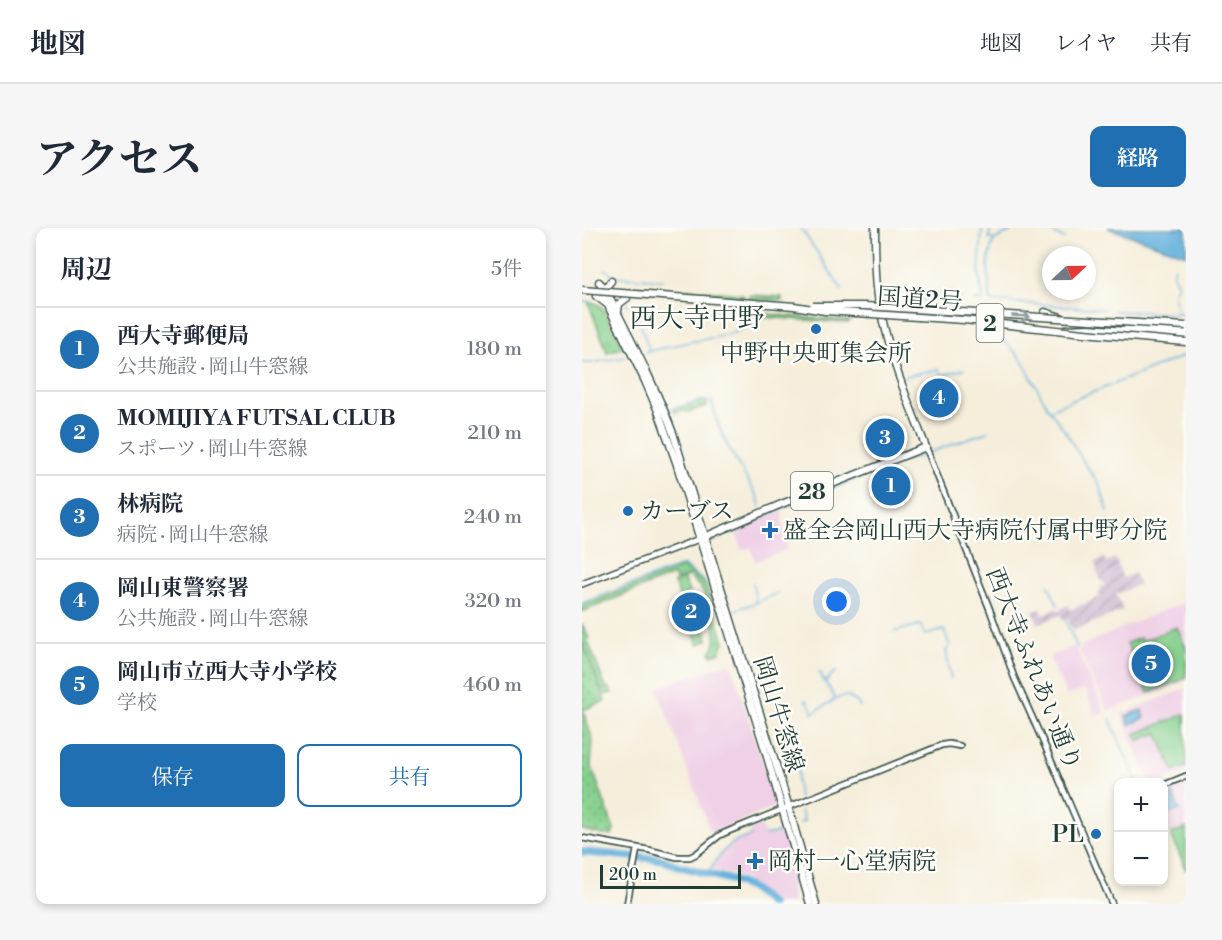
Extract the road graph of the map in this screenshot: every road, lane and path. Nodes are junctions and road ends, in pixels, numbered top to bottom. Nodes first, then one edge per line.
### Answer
1 (875, 228) edge
2 (611, 281) dead end
3 (599, 282) dead end
4 (605, 288) junction
5 (582, 290) edge
6 (596, 296) dead end
7 (627, 298) dead end
8 (608, 306) junction
9 (794, 306) junction
10 (1045, 312) dead end
11 (620, 315) junction
12 (1186, 326) edge
13 (1037, 332) dead end
14 (1163, 332) junction
15 (1186, 334) edge
16 (1186, 342) edge
17 (928, 451) junction
18 (702, 538) junction
19 (582, 584) edge
20 (960, 746) dead end
21 (1186, 776) edge
22 (1168, 783) edge
23 (786, 809) junction
24 (582, 838) edge
25 (637, 850) junction
26 (627, 904) edge
27 (810, 904) edge
28 (816, 904) edge
29 (1112, 904) edge

1 - 17 main road
2 - 4 main road
3 - 4 main road, 岡山牛窓線
4 - 8 main road, 岡山牛窓線
4 - 11 main road, 岡山牛窓線
5 - 9 main road, 国道2号 / 2, bridge
6 - 8 main road
7 - 11 main road
8 - 18 main road, 岡山牛窓線
9 -> 12 main road, 国道2号 / 2, bridge
9 - 16 main road, 国道2号 / 2, bridge
10 - 14 main road
11 - 18 main road, 岡山牛窓線
13 - 14 main road
14 - 15 main road
17 - 18 main road, 28
17 - 29 street, 西大寺ふれあい通り
18 - 19 main road
18 - 23 main road, 岡山牛窓線
20 - 23 street
21 - 22 street
23 - 25 street
23 - 27 main road, 岡山牛窓線
23 - 28 main road, 岡山牛窓線
24 - 25 street
25 - 26 street

